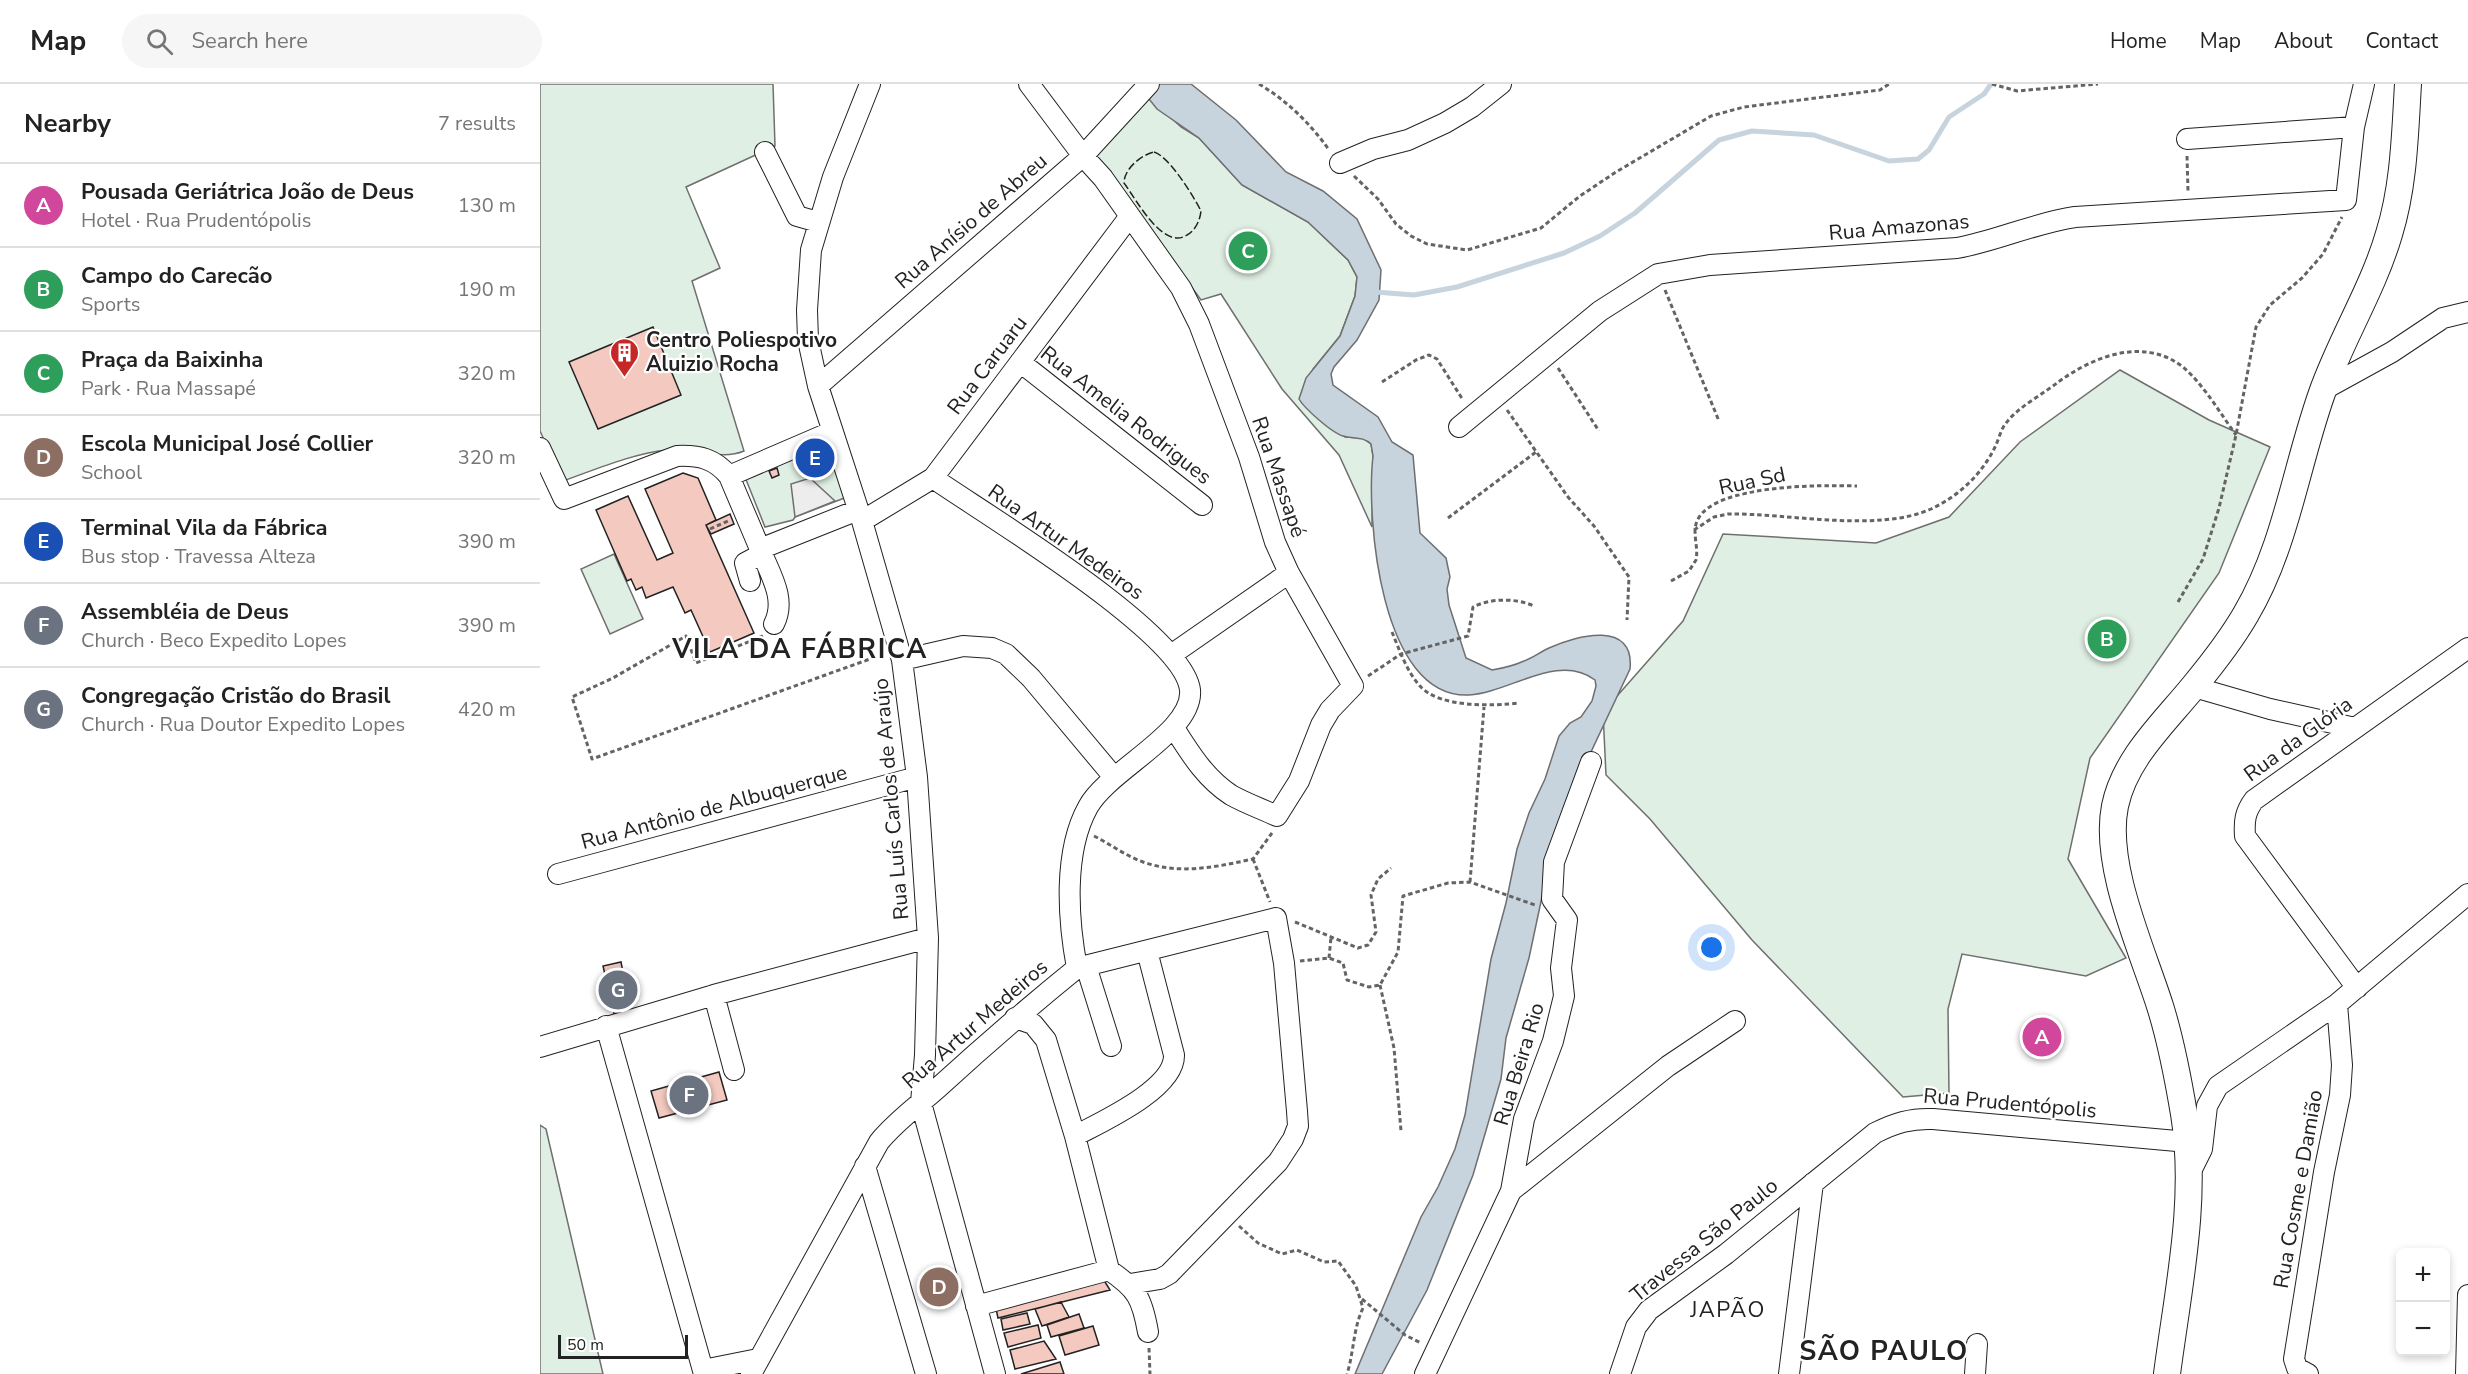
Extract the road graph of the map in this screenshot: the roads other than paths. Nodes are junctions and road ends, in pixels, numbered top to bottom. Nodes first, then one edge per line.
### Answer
1 (870, 84) edge
2 (1029, 84) edge
3 (1149, 84) edge
4 (1501, 84) edge
5 (2364, 84) edge
6 (2408, 84) edge
7 (2354, 127) junction
8 (2187, 139) road end
9 (765, 152) dead end
10 (1083, 156) junction
11 (1340, 164) road end
12 (1130, 216) junction
13 (818, 222) junction
14 (2468, 312) edge
15 (1020, 362) junction
16 (818, 386) junction
17 (2323, 390) junction
18 (1466, 421) road end
19 (831, 432) junction
20 (540, 448) edge
21 (729, 476) junction
22 (933, 478) junction
23 (1202, 505) dead end
24 (860, 516) junction
25 (761, 551) junction
26 (1288, 573) junction
27 (750, 581) dead end
28 (774, 624) road end
29 (2468, 648) edge
30 (901, 654) junction
31 (1171, 655) junction
32 (2194, 687) junction
33 (1173, 728) junction
34 (2355, 728) junction
35 (1591, 762) dead end
36 (1113, 776) junction
37 (917, 777) junction
38 (558, 874) dead end
39 (2468, 894) edge
40 (928, 938) junction
41 (1148, 951) junction
42 (1081, 967) junction
43 (2357, 988) junction
44 (714, 995) junction
45 (2337, 1004) junction
46 (1015, 1018) junction
47 (1735, 1021) dead end
48 (606, 1026) junction
49 (1111, 1046) dead end
50 (540, 1047) edge
51 (734, 1070) dead end
52 (921, 1103) junction
53 (1075, 1136) junction
54 (2188, 1142) junction
55 (865, 1166) junction
56 (2189, 1176) junction
57 (1813, 1183) junction
58 (1511, 1191) junction
59 (1108, 1270) junction
60 (1130, 1284) junction
61 (2468, 1296) edge
62 (976, 1306) junction
63 (1148, 1332) road end
64 (1977, 1344) dead end
65 (754, 1367) edge
66 (704, 1372) edge
67 (926, 1374) edge
68 (994, 1374) edge
69 (1425, 1374) edge
70 (1620, 1374) edge
71 (1789, 1374) edge
72 (1975, 1374) edge
73 (2167, 1374) edge
74 (2308, 1374) edge
75 (2466, 1374) edge

1 - 13 street, Rua Luís Carlos de Araújo
2 - 10 street
3 - 10 street, Rua Anísio de Abreu
4 - 11 street
5 - 7 street
6 - 17 main road
7 - 8 street
7 - 18 street, Rua Amazonas
9 - 13 street
10 - 12 street, Rua Massapé
10 - 16 street, Rua Anísio de Abreu
12 - 15 street, Rua Caruaru
12 - 26 street, Rua Massapé
13 - 16 street, Rua Luís Carlos de Araújo
14 - 17 street
15 - 22 street, Rua Caruaru
15 - 23 street, Rua Amelia Rodrigues
16 - 19 street, Rua Luís Carlos de Araújo
17 - 32 main road
19 - 21 street
19 - 24 street, Rua Luís Carlos de Araújo
20 - 21 street
21 - 25 street
22 - 24 street, Rua Caruaru
22 - 31 street, Rua Artur Medeiros
24 - 25 street, Rua Caruaru
24 - 30 street, Rua Luís Carlos de Araújo
25 - 27 street
25 - 28 street
26 - 31 street
26 - 33 street, Rua Massapé
29 - 34 street, Rua da Glória
30 - 36 street
30 - 37 street, Rua Luís Carlos de Araújo
31 - 33 street, Rua Artur Medeiros
32 - 34 street
32 - 54 main road
33 - 36 street, Rua Artur Medeiros
34 - 43 street, Rua da Glória
35 - 58 street, Rua Beira Rio
36 - 42 street, Rua Artur Medeiros
37 - 38 street, Rua Antônio de Albuquerque
37 - 40 street, Rua Luís Carlos de Araújo
39 - 43 street
40 - 44 street
40 - 52 street, Rua Luís Carlos de Araújo
41 - 42 street
41 - 53 street
41 - 60 street
42 - 46 street, Rua Artur Medeiros
42 - 49 street
43 - 45 street
44 - 48 street
44 - 51 street
45 - 56 street
45 - 74 street, Rua Cosme e Damião
46 - 52 street, Rua Artur Medeiros
46 - 53 street
47 - 58 street
48 - 50 street
48 - 66 street
52 - 55 street, Rua Artur Medeiros
52 - 62 street, Rua Luís Carlos de Araújo
53 - 59 street
54 - 56 main road
54 - 57 street, Rua Prudentópolis
55 - 65 street, Rua Artur Medeiros
55 - 67 street
56 - 73 main road
57 - 70 street, Travessa São Paulo
57 - 71 street
58 - 69 street, Rua Beira Rio
59 - 60 street
59 - 62 street
60 - 63 street
61 - 75 street
62 - 68 street, Rua Luís Carlos de Araújo
64 - 72 street
65 - 66 street

